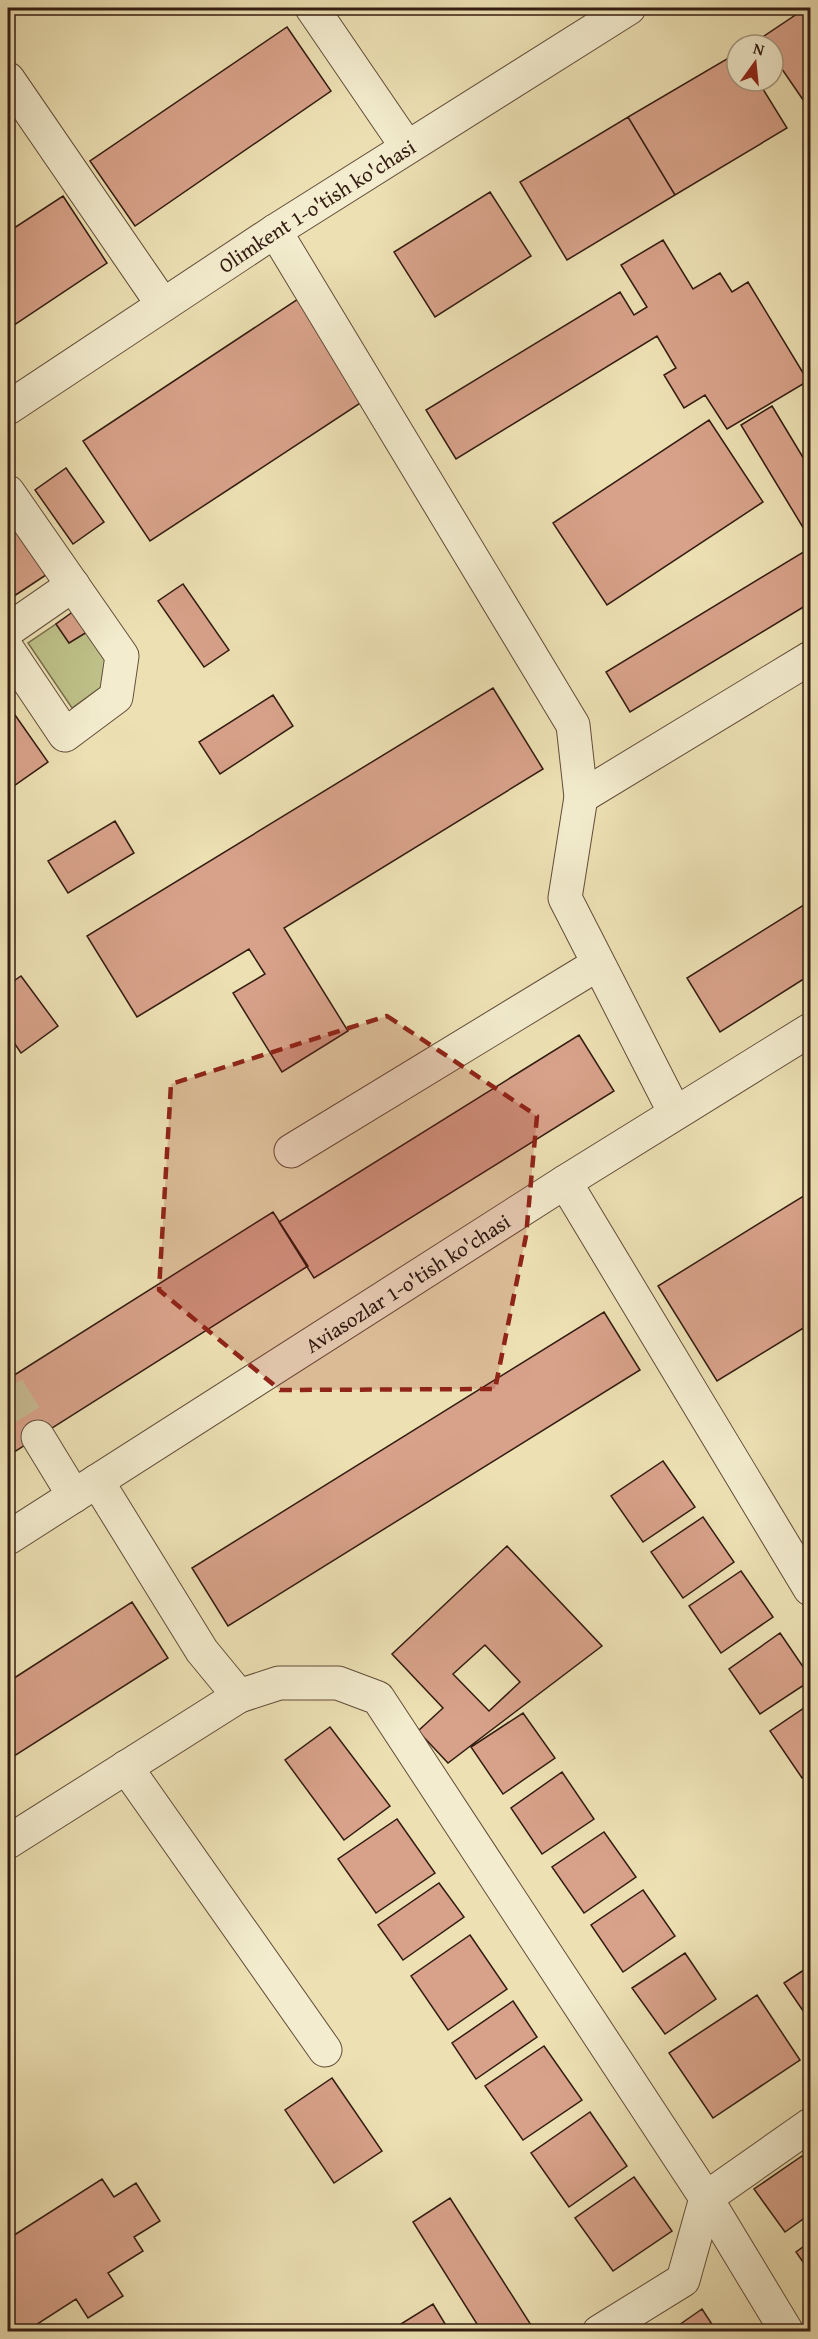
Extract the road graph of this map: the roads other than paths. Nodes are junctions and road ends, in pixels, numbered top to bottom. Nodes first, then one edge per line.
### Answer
1 (312, 8) edge
2 (629, 8) edge
3 (8, 79) edge
4 (407, 147) junction
5 (275, 231) junction
6 (163, 305) junction
7 (8, 408) edge
8 (8, 492) edge
9 (73, 585) junction
10 (8, 630) edge
11 (8, 650) edge
12 (810, 658) edge
13 (581, 797) junction
14 (598, 964) junction
15 (810, 1030) edge
16 (675, 1113) junction
17 (291, 1151) dead end
18 (565, 1182) junction
19 (38, 1437) tunnel mouth
20 (86, 1488) junction
21 (8, 1539) edge
22 (810, 1588) edge
23 (239, 1696) junction
24 (126, 1767) junction
25 (8, 1842) edge
26 (326, 2050) dead end
27 (810, 2125) edge
28 (706, 2198) junction
29 (599, 2331) edge
30 (787, 2331) edge

1 - 4 street
2 - 4 street, Olimkent 1-o'tish ko'chasi
3 - 6 street
4 - 5 street, Olimkent 1-o'tish ko'chasi
5 - 6 street, Olimkent 1-o'tish ko'chasi
5 - 13 street
6 - 7 street, Olimkent 1-o'tish ko'chasi
8 - 9 street
9 - 10 street
9 - 11 street
12 - 13 street
13 - 14 street
14 - 16 street
14 - 17 street
15 - 16 street, Aviasozlar 1-o'tish ko'chasi
16 - 18 street, Aviasozlar 1-o'tish ko'chasi
18 - 20 street, Aviasozlar 1-o'tish ko'chasi
18 - 22 street
19 - 20 street
20 - 21 street, Aviasozlar 1-o'tish ko'chasi
20 - 23 street
23 - 24 street
23 - 28 street
24 - 25 street
24 - 26 street
27 - 28 street
28 - 29 street
28 - 30 street

